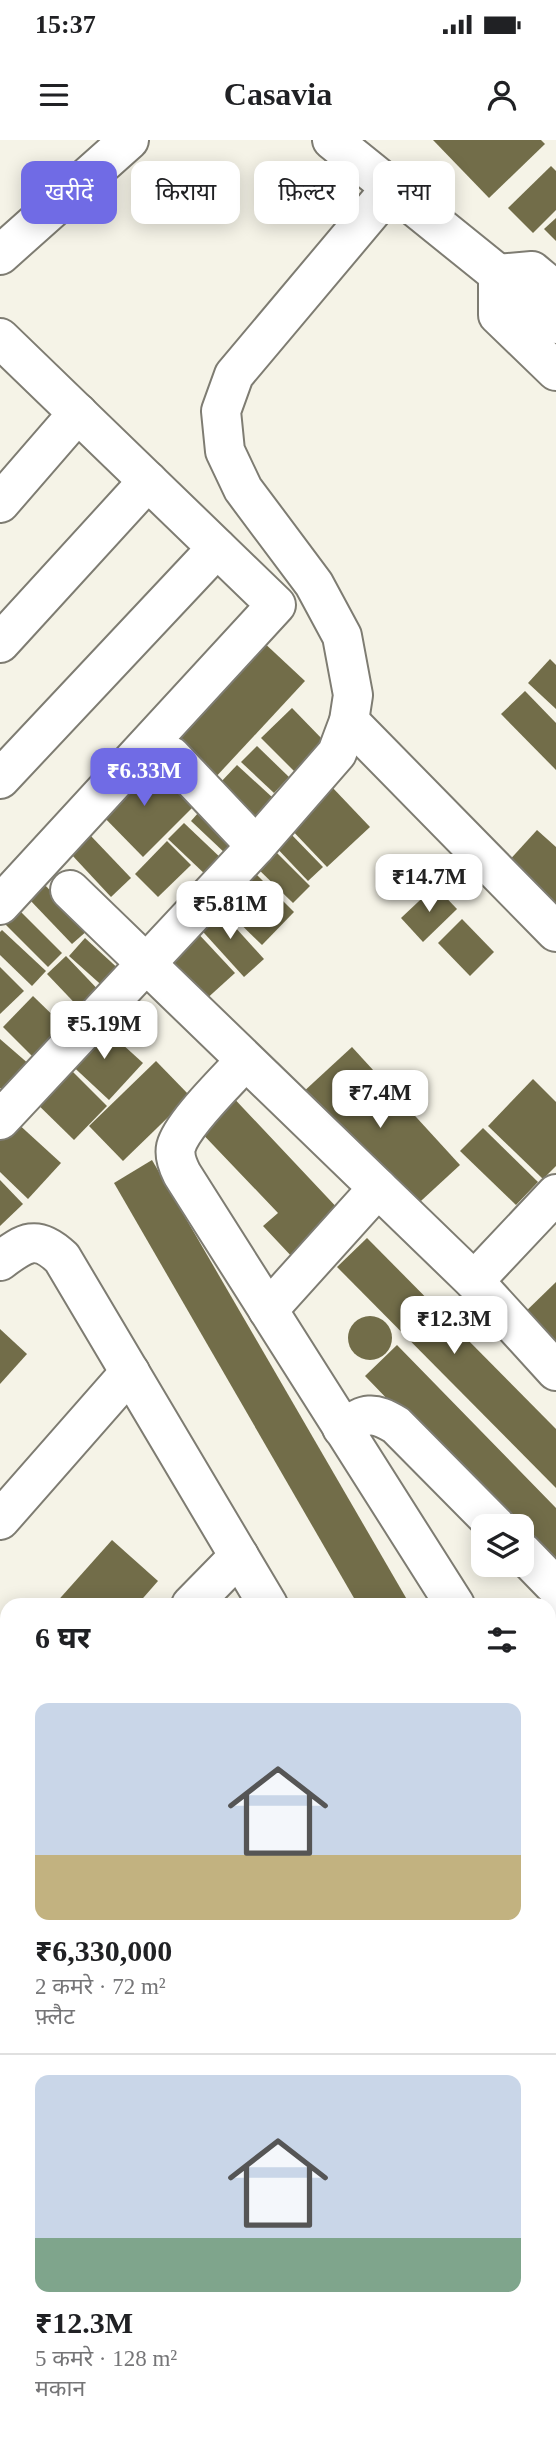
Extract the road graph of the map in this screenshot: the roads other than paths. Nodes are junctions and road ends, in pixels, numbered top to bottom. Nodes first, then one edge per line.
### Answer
1 (129, 140) edge
2 (332, 140) edge
3 (373, 172) edge
4 (373, 209) edge
5 (442, 224) edge
6 (0, 255) edge
7 (525, 286) edge
8 (556, 324) edge
9 (6, 355) edge
10 (556, 371) edge
11 (78, 413) junction
12 (148, 481) junction
13 (0, 503) edge
14 (217, 548) junction
15 (0, 643) edge
16 (349, 721) junction
17 (172, 756) dead end
18 (0, 779) edge
19 (257, 846) junction
20 (70, 890) dead end
21 (0, 905) edge
22 (556, 932) edge
23 (145, 964) junction
24 (245, 1061) junction
25 (4, 1107) edge
26 (378, 1188) junction
27 (556, 1194) edge
28 (0, 1261) edge
29 (474, 1281) junction
30 (268, 1310) junction
31 (556, 1371) edge
32 (130, 1372) junction
33 (342, 1428) junction
34 (484, 1514) edge
35 (0, 1520) edge
36 (239, 1556) junction
37 (534, 1564) edge
38 (556, 1587) edge
39 (198, 1598) edge
40 (264, 1598) edge
41 (451, 1598) edge

1 - 6 street
2 - 3 street
4 - 16 street
5 - 7 street
7 - 8 street
7 - 10 street
9 - 11 street
11 - 12 street
11 - 13 street
12 - 14 street
12 - 15 street
14 - 18 street
14 - 21 street
16 - 19 street
16 - 22 street
17 - 19 street
19 - 23 street
20 - 23 street
23 - 24 street
23 - 25 street
24 - 26 street
24 - 30 street
26 - 29 street
26 - 30 street
27 - 29 street
28 - 32 street
29 - 31 street
30 - 33 street
32 - 35 street
32 - 36 street
33 - 34 street
33 - 41 street
36 - 39 street
36 - 40 street
37 - 38 street

